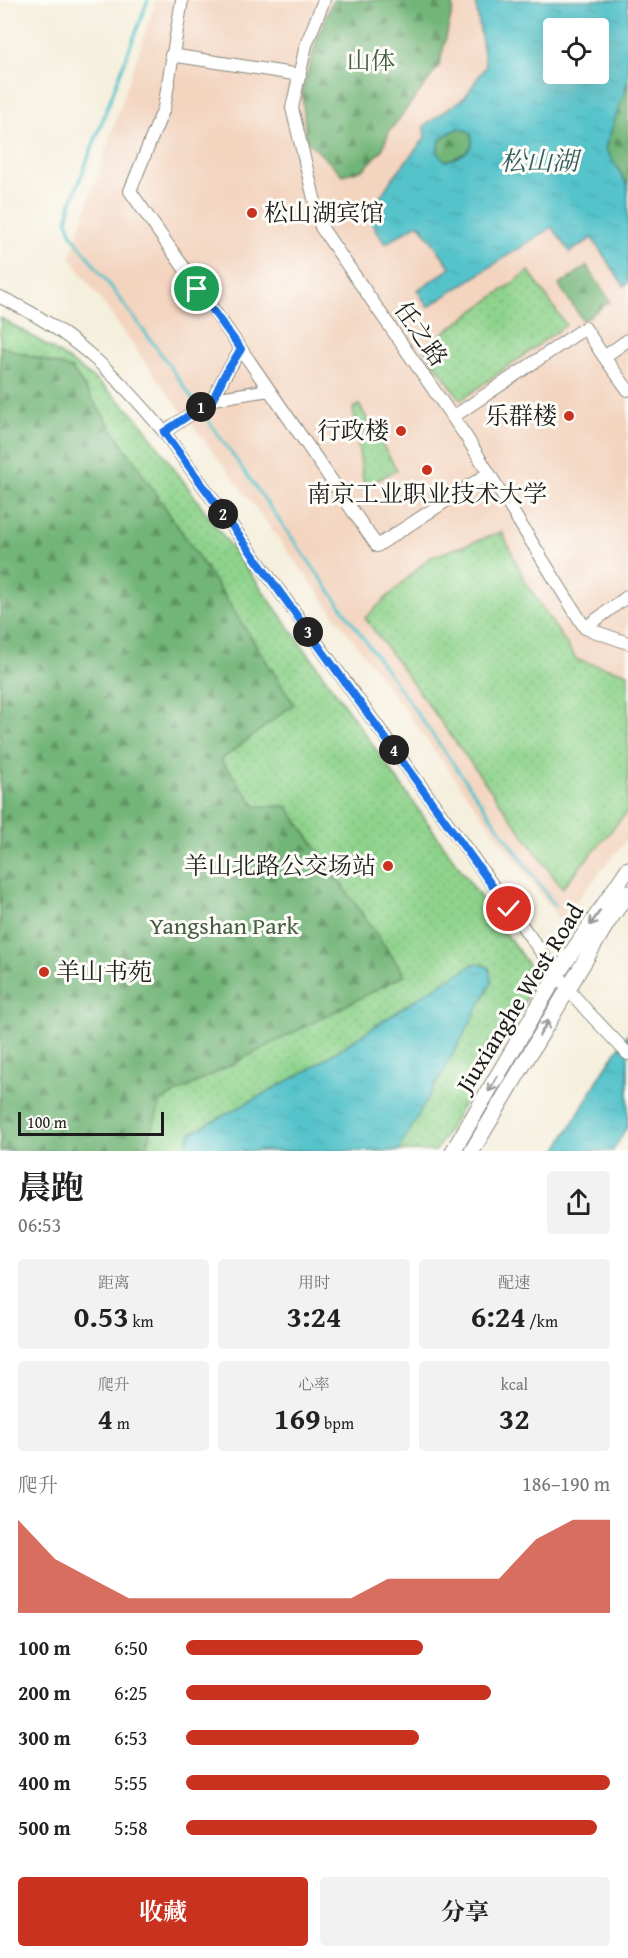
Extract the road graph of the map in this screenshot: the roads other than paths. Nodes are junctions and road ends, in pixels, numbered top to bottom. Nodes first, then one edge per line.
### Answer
1 (182, 0) edge
2 (324, 0) edge
3 (171, 55) junction
4 (300, 75) junction
5 (0, 297) edge
6 (628, 340) edge
7 (241, 349) junction
8 (604, 357) junction
9 (268, 390) junction
10 (628, 390) edge
11 (213, 399) junction
12 (453, 417) junction
13 (164, 432) junction
14 (489, 473) junction
15 (628, 596) edge
16 (585, 628) junction
17 (628, 643) edge
18 (628, 869) edge
19 (628, 893) edge
20 (558, 973) junction
21 (568, 989) junction
22 (628, 1053) edge
23 (453, 1151) edge
24 (472, 1151) edge

1 - 3 street
2 - 4 street, 任之路
3 - 4 street
3 - 7 street
4 - 12 street, 任之路
5 - 13 street
6 - 8 street
7 - 9 street
7 - 11 street
8 - 10 street
8 - 12 street
9 - 11 street
9 - 14 street
11 - 13 street
12 - 14 street, 任之路
13 - 20 street
14 - 16 street, 任之路
15 - 16 street
16 - 17 street
18 -> 20 main road, Jiuxianghe West Road
19 - 21 main road, Jiuxianghe West Road
20 - 21 street
20 -> 23 main road, Jiuxianghe West Road
21 - 22 street
24 -> 21 main road, Jiuxianghe West Road

